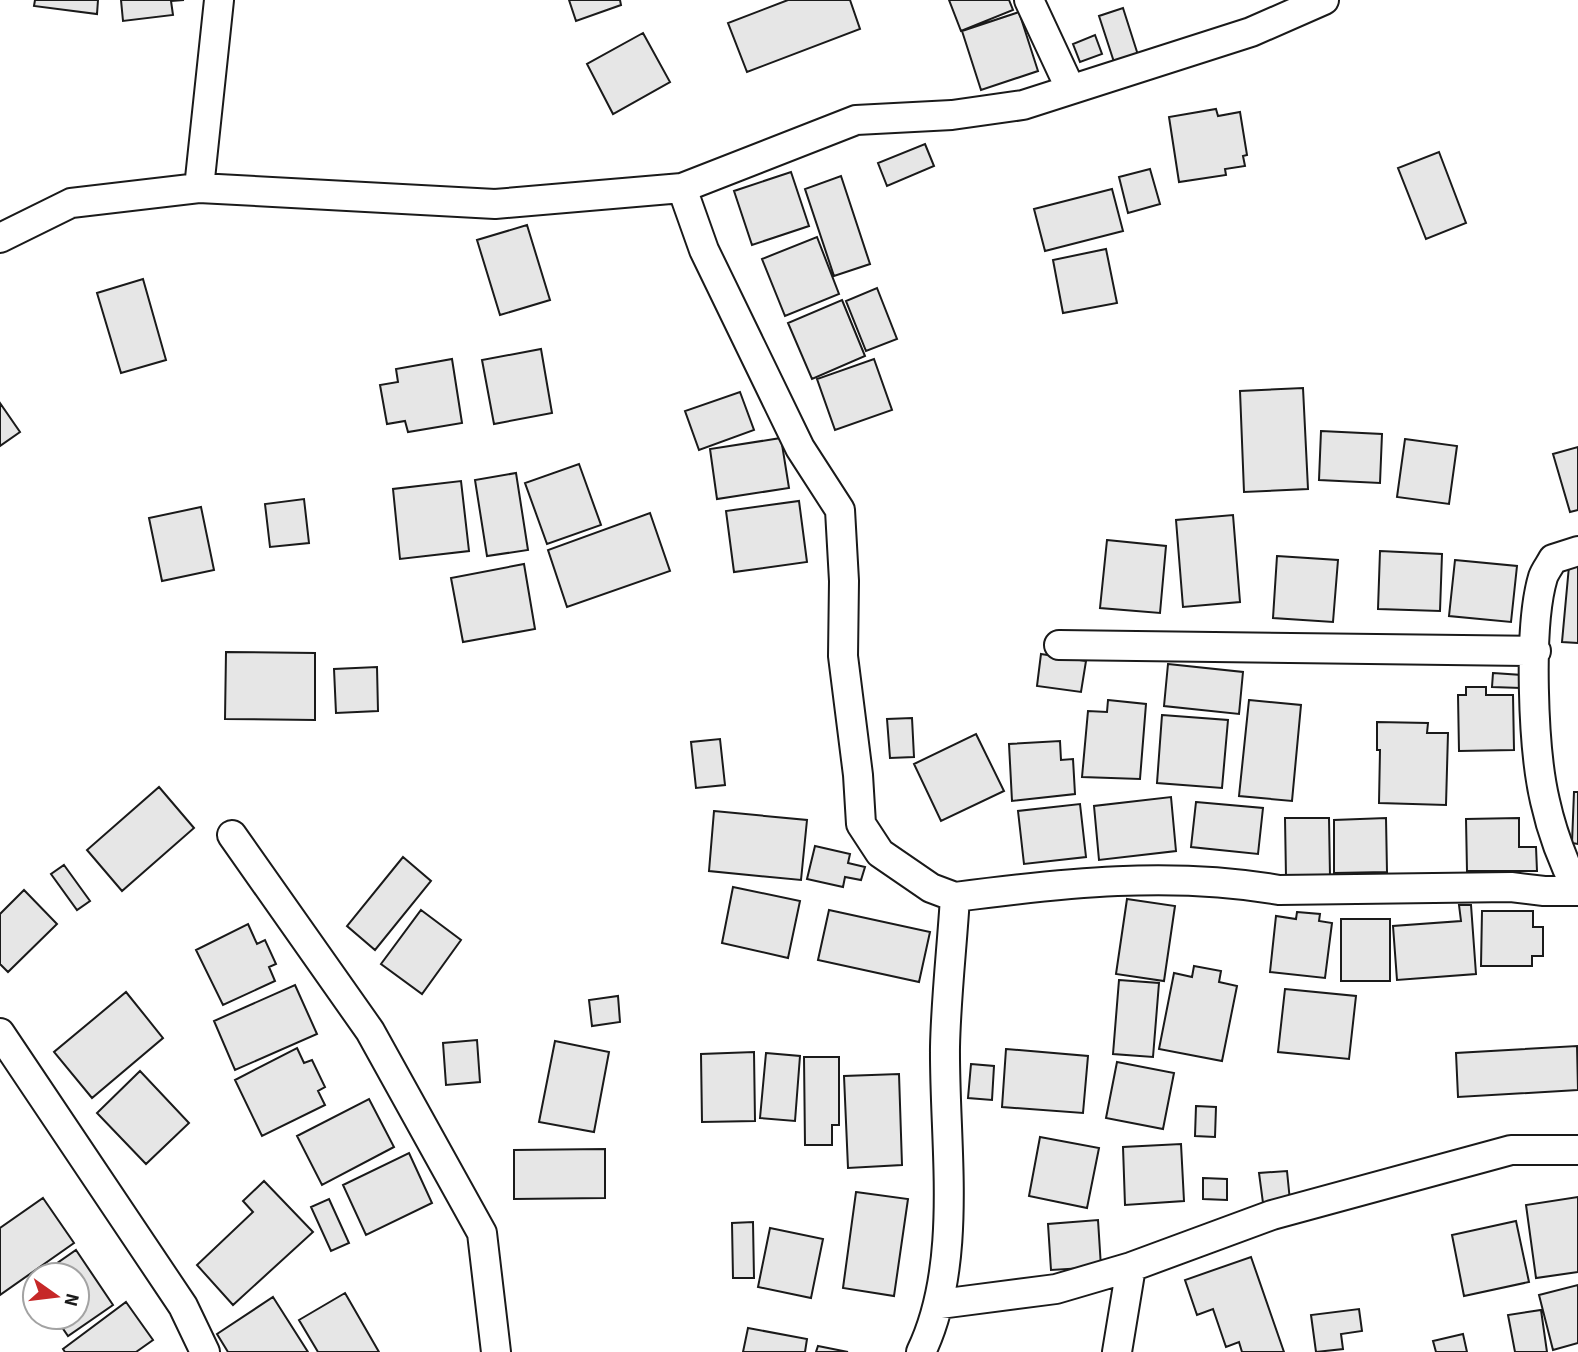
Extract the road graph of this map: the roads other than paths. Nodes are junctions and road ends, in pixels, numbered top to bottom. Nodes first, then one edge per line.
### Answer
1 (219, 0) edge
2 (1029, 0) edge
3 (1324, 0) edge
4 (1070, 88) junction
5 (199, 188) junction
6 (682, 188) junction
7 (0, 238) edge
8 (1578, 551) edge
9 (1059, 645) dead end
10 (1536, 651) junction
11 (232, 835) dead end
12 (1575, 879) edge
13 (955, 897) junction
14 (0, 1033) edge
15 (1578, 1150) edge
16 (1131, 1268) junction
17 (940, 1304) junction
18 (205, 1352) edge
19 (496, 1352) edge
20 (921, 1352) edge
21 (1117, 1352) edge

1 - 5 street
2 - 4 street
3 - 4 street
4 - 6 street
5 - 6 street
5 - 7 street
6 - 13 street
8 - 10 street
9 - 10 street
10 - 12 street
11 - 19 street
12 - 13 street
13 - 17 street
14 - 18 street
15 - 16 street
16 - 17 street
16 - 21 street
17 - 20 street

